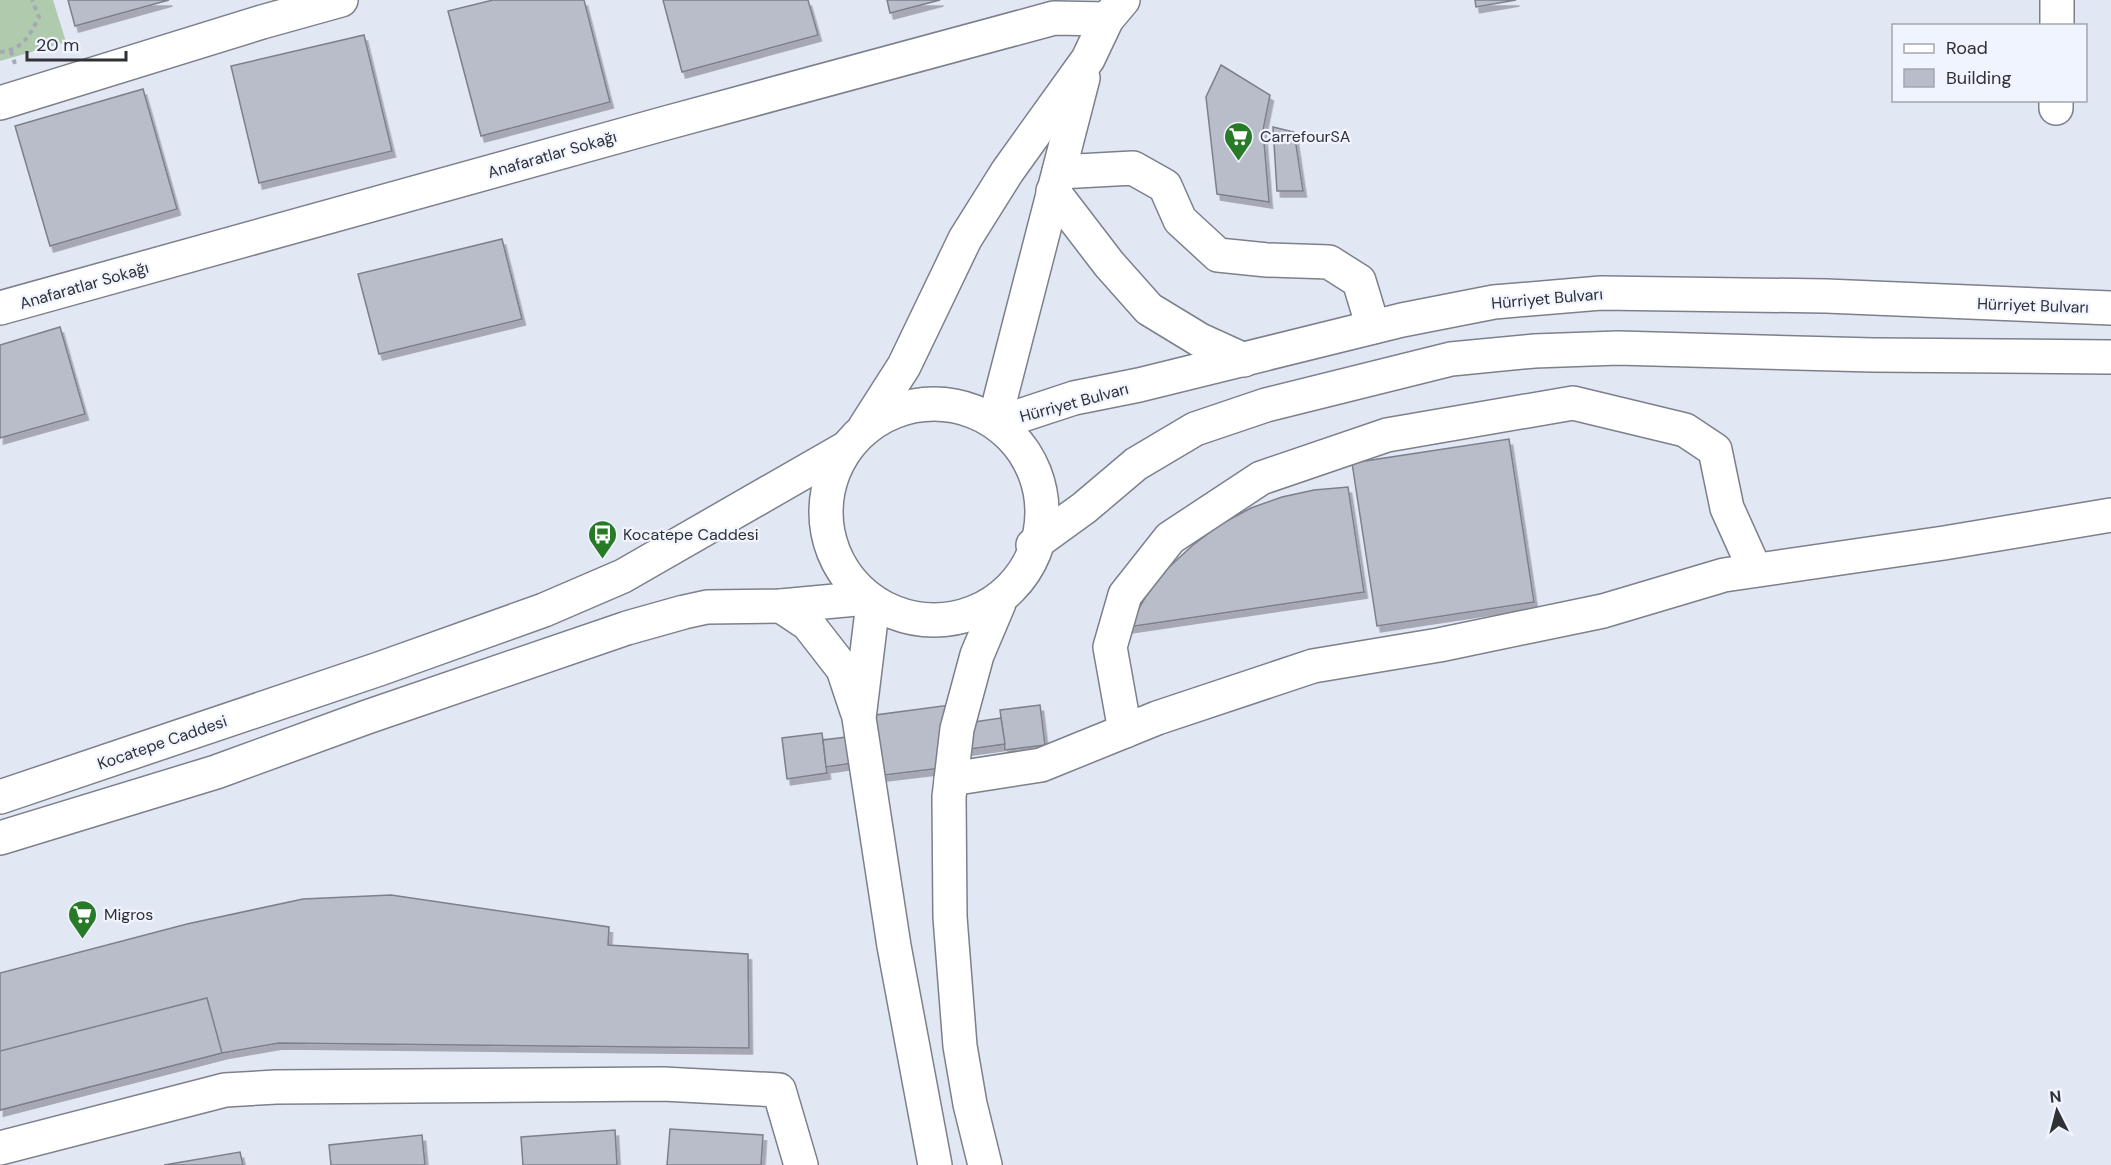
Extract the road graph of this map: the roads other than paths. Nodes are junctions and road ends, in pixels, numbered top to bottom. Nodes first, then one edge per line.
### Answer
1 (341, 0) edge
2 (2057, 0) edge
3 (1112, 6) edge
4 (258, 11) edge
5 (2057, 24) edge
6 (1088, 59) junction
7 (0, 103) edge
8 (1056, 182) junction
9 (0, 308) edge
10 (2111, 308) edge
11 (1373, 327) junction
12 (2111, 357) edge
13 (1244, 360) junction
14 (996, 421) junction
15 (855, 438) junction
16 (2111, 515) edge
17 (1033, 545) junction
18 (1755, 570) junction
19 (870, 601) junction
20 (999, 603) junction
21 (782, 606) junction
22 (859, 718) junction
23 (1125, 731) junction
24 (951, 780) junction
25 (0, 797) edge
26 (0, 838) edge
27 (0, 1148) edge
28 (801, 1165) edge
29 (935, 1165) edge
30 (986, 1165) edge

1 - 4 street
2 - 5 street
3 - 6 street
3 - 9 street, Anafaratlar Sokağı
4 - 7 street
6 - 8 street
6 - 15 street
8 - 11 street
8 - 13 street
8 - 14 street
10 - 11 street, Hürriyet Bulvarı
11 - 13 street, Hürriyet Bulvarı
12 - 17 street
13 - 14 street, Hürriyet Bulvarı
14 - 15 street, Kocatepe Caddesi
14 - 17 street, Kocatepe Caddesi
15 - 19 street
15 - 25 street, Kocatepe Caddesi
16 - 18 street
17 - 20 street, Kocatepe Caddesi
18 - 23 street
18 - 23 street
19 - 20 street
19 - 21 street
19 - 22 street
20 - 24 street, Kocatepe Caddesi
21 - 22 street
21 - 26 street
22 - 29 street
23 - 24 street
24 - 30 street, Kocatepe Caddesi
27 - 28 street

